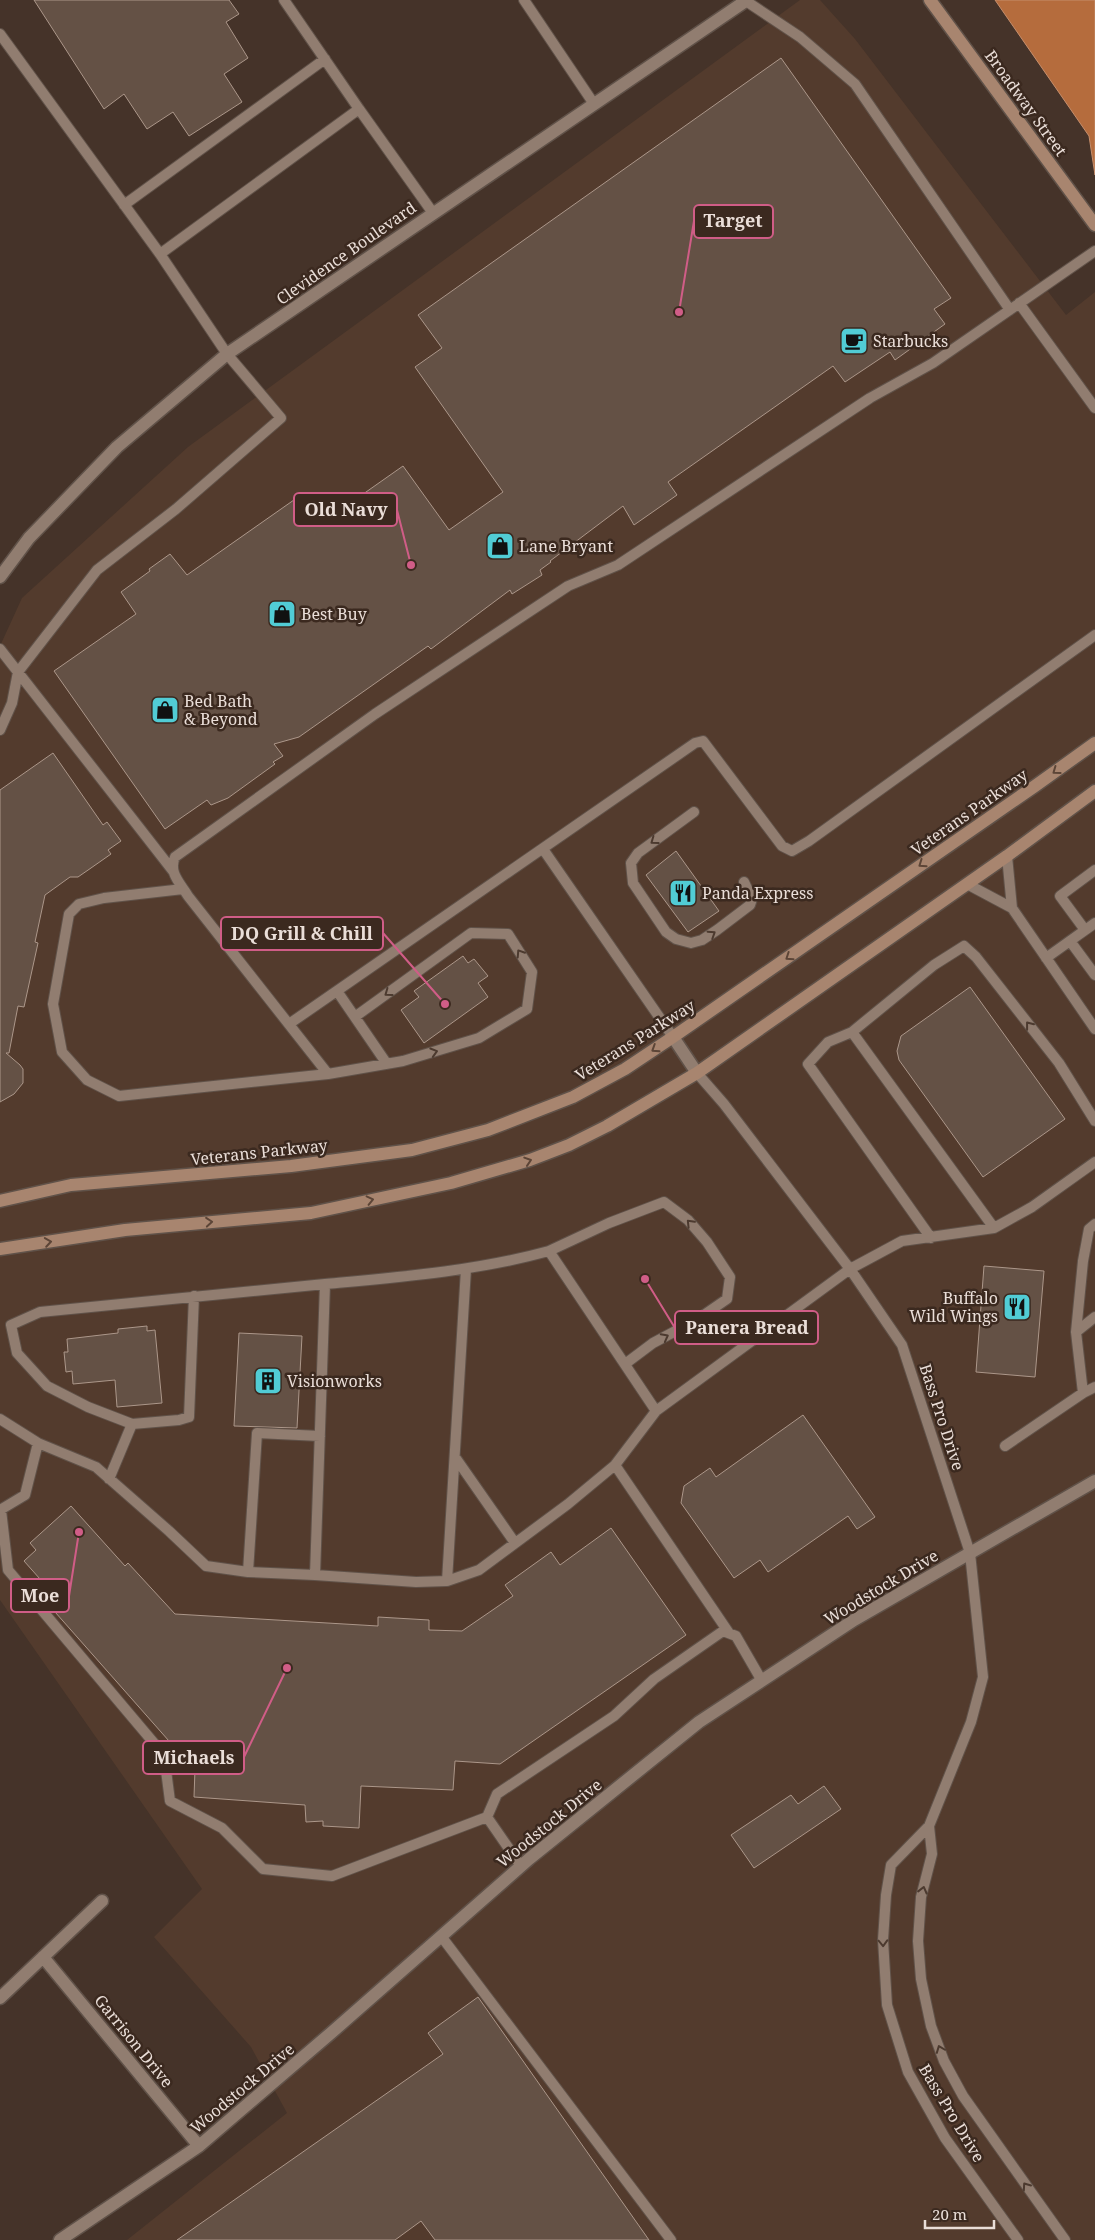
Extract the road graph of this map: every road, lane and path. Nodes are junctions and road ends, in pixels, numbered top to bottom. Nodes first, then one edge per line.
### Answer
1 (284, 0) edge
2 (524, 0) edge
3 (746, 0) edge
4 (930, 0) edge
5 (0, 34) edge
6 (325, 59) junction
7 (594, 104) junction
8 (359, 109) junction
9 (124, 205) junction
10 (433, 213) junction
11 (1095, 225) edge
12 (1095, 251) edge
13 (160, 254) junction
14 (1019, 303) junction
15 (1010, 310) junction
16 (228, 354) junction
17 (1095, 408) edge
18 (0, 577) edge
19 (1095, 635) edge
20 (0, 649) edge
21 (18, 672) junction
22 (0, 730) edge
23 (1095, 742) edge
24 (1095, 791) edge
25 (694, 812) dead end
26 (543, 849) junction
27 (1006, 856) junction
28 (1095, 870) edge
29 (173, 872) junction
30 (744, 882) dead end
31 (967, 884) junction
32 (184, 889) junction
33 (1012, 908) junction
34 (1095, 923) edge
35 (1085, 930) junction
36 (1070, 941) junction
37 (1046, 958) junction
38 (1095, 976) edge
39 (336, 991) junction
40 (356, 1016) junction
41 (289, 1024) junction
42 (1095, 1029) edge
43 (852, 1032) junction
44 (673, 1037) junction
45 (387, 1064) junction
46 (328, 1074) junction
47 (697, 1074) junction
48 (1095, 1121) edge
49 (1095, 1162) edge
50 (0, 1201) edge
51 (1095, 1224) edge
52 (994, 1228) junction
53 (931, 1238) junction
54 (0, 1249) edge
55 (549, 1252) junction
56 (466, 1269) junction
57 (850, 1269) junction
58 (325, 1284) junction
59 (194, 1296) junction
60 (1095, 1317) edge
61 (1076, 1332) junction
62 (625, 1364) junction
63 (1095, 1387) edge
64 (1083, 1393) junction
65 (656, 1411) junction
66 (0, 1419) edge
67 (132, 1424) junction
68 (320, 1436) junction
69 (38, 1443) junction
70 (1005, 1446) dead end
71 (455, 1457) junction
72 (615, 1465) junction
73 (110, 1478) junction
74 (1095, 1481) edge
75 (1, 1510) edge
76 (515, 1543) junction
77 (970, 1554) junction
78 (248, 1572) junction
79 (315, 1575) junction
80 (447, 1581) junction
81 (729, 1633) junction
82 (762, 1681) junction
83 (487, 1817) junction
84 (929, 1826) junction
85 (521, 1866) junction
86 (102, 1901) dead end
87 (441, 1936) junction
88 (43, 1957) junction
89 (0, 1998) edge
90 (199, 2146) junction
91 (60, 2240) edge
92 (671, 2240) edge
93 (1018, 2240) edge
94 (1065, 2240) edge

1 - 6 lane
2 - 7 lane
3 - 7 street, Clevidence Boulevard
3 - 15 lane
4 - 11 main road, Broadway Street
5 - 9 lane
6 - 8 lane
6 - 9 lane
7 - 10 street, Clevidence Boulevard
8 - 10 lane
8 - 13 lane
9 - 13 lane
10 - 16 street, Clevidence Boulevard
12 - 14 lane
13 - 16 lane
14 - 15 lane
14 - 17 lane
15 - 29 lane
16 - 18 street, Clevidence Boulevard
16 - 21 lane
19 - 26 lane
20 - 21 lane
21 - 22 lane
21 - 29 lane
23 -> 44 main road, Veterans Parkway
24 - 27 main road
25 -> 30 lane
26 - 39 lane
26 - 44 lane
27 - 31 main road
27 - 33 lane
28 - 35 lane
29 - 32 lane
31 - 33 lane
31 - 47 main road
32 - 41 lane
32 - 46 lane
33 - 37 lane
34 - 35 lane
35 - 36 lane
36 - 37 lane
36 - 38 lane
37 - 42 lane
39 - 40 lane
39 - 41 lane
40 - 45 lane
45 -> 40 lane
41 - 46 lane
48 -> 43 lane
43 - 52 lane
43 - 53 lane
44 - 47 street
44 -> 50 main road, Veterans Parkway
45 - 46 lane
54 -> 47 main road
47 - 57 lane, Bass Pro Drive
49 - 52 lane
51 - 61 lane
52 - 53 lane
53 - 57 lane
55 - 56 lane
55 - 62 lane
62 -> 55 lane
56 - 58 lane
56 - 71 lane
57 - 65 lane
57 - 77 lane, Bass Pro Drive
58 - 59 lane
58 - 68 lane
59 - 67 lane
59 - 67 lane
60 - 61 lane
61 - 64 lane
62 - 65 lane
63 - 64 lane
64 - 70 lane
65 - 72 lane
66 - 69 lane
67 - 73 lane
68 - 78 lane
68 - 79 lane
69 - 73 lane
69 - 75 lane
71 - 76 lane
71 - 80 lane
72 - 76 lane
72 - 81 lane
73 - 78 lane
74 - 77 street, Woodstock Drive
75 - 83 lane
76 - 80 lane
77 - 82 street, Woodstock Drive
77 - 84 lane, Bass Pro Drive
78 - 79 lane
79 - 80 lane
81 - 82 lane
81 - 83 lane
82 - 85 street, Woodstock Drive
83 - 85 lane
84 -> 93 lane, Bass Pro Drive
94 -> 84 lane, Bass Pro Drive
85 - 87 street, Woodstock Drive
86 - 88 street
87 - 90 street, Woodstock Drive
87 - 92 lane
88 - 89 street
88 - 90 street, Garrison Drive
90 - 91 street, Woodstock Drive

